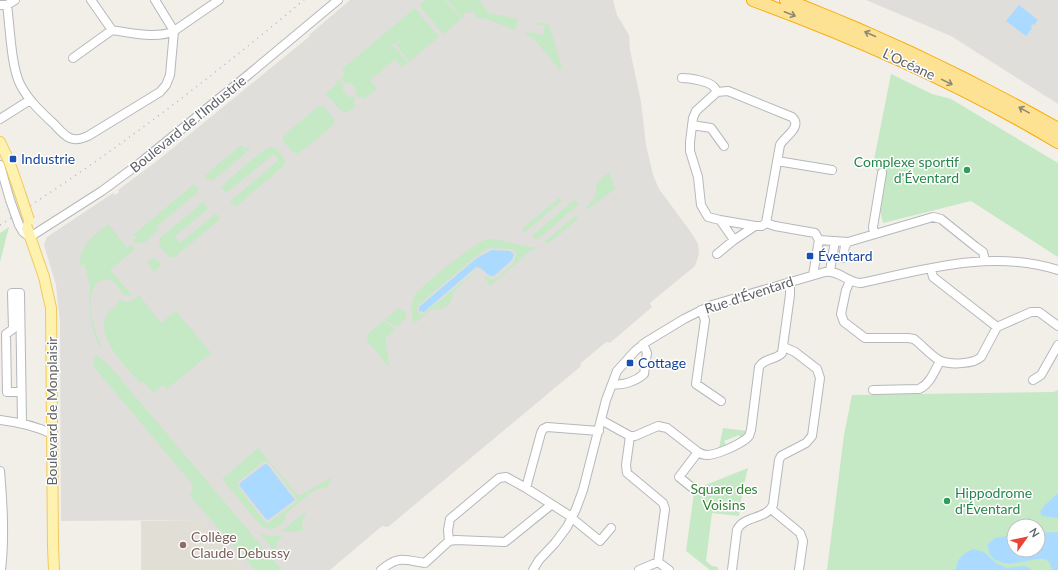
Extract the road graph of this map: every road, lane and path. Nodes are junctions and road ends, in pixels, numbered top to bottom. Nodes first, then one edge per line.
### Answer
1 (15, 0) edge
2 (91, 0) edge
3 (155, 0) edge
4 (219, 0) edge
5 (338, 0) edge
6 (753, 0) edge
7 (786, 0) edge
8 (4, 5) edge
9 (112, 30) junction
10 (174, 31) junction
11 (73, 58) dead end
12 (682, 78) dead end
13 (717, 92) junction
14 (30, 100) junction
15 (0, 119) edge
16 (692, 126) junction
17 (1058, 129) edge
18 (0, 142) edge
19 (1058, 142) edge
20 (724, 146) dead end
21 (0, 152) edge
22 (777, 161) junction
23 (0, 165) edge
24 (832, 170) dead end
25 (882, 173) dead end
26 (16, 196) junction
27 (720, 220) junction
28 (766, 223) junction
29 (755, 226) junction
30 (874, 234) junction
31 (32, 236) junction
32 (734, 240) junction
33 (819, 240) junction
34 (835, 241) junction
35 (848, 242) junction
36 (717, 254) dead end
37 (843, 258) dead end
38 (985, 261) junction
39 (931, 269) junction
40 (1058, 270) edge
41 (830, 271) junction
42 (813, 275) junction
43 (850, 281) junction
44 (789, 282) junction
45 (701, 310) junction
46 (1058, 326) edge
47 (997, 327) junction
48 (643, 344) junction
49 (1058, 345) edge
50 (784, 347) junction
51 (940, 361) junction
52 (1033, 380) dead end
53 (612, 384) junction
54 (873, 390) dead end
55 (21, 392) junction
56 (721, 401) dead end
57 (0, 420) edge
58 (601, 420) junction
59 (22, 424) junction
60 (598, 431) junction
61 (52, 434) junction
62 (630, 436) junction
63 (698, 452) junction
64 (0, 471) edge
65 (526, 488) junction
66 (694, 490) dead end
67 (551, 505) junction
68 (771, 509) junction
69 (572, 518) junction
70 (611, 528) dead end
71 (449, 541) junction
72 (658, 562) junction
73 (424, 567) edge
74 (536, 568) edge
75 (1, 570) edge
76 (54, 570) edge
77 (381, 570) edge
78 (639, 570) edge
79 (669, 570) edge
80 (732, 570) edge
81 (799, 570) edge

1 - 8 street
2 - 9 street
3 - 10 street
4 - 10 street
5 - 31 street, Boulevard de l'Industrie
6 -> 19 highway, L’Océane
17 -> 7 highway, L’Océane
8 - 14 street
9 - 10 street
9 - 11 street
10 - 14 street
12 - 13 street
13 - 16 street
13 - 22 street
14 - 15 street
16 - 20 street
16 - 27 street
18 - 26 main road, Boulevard de Monplaisir
21 - 26 main road, Boulevard de Monplaisir
22 - 24 street
22 - 28 street
23 - 26 street, Boulevard de Monplaisir
25 - 30 street
26 - 31 main road, Boulevard de Monplaisir, bridge
27 - 29 street
27 - 32 street
28 - 29 street
28 - 33 street
29 - 32 street
30 - 35 street
30 - 38 street
31 - 61 main road, Boulevard de Monplaisir
32 - 36 street
33 - 34 street
33 - 42 street
34 - 35 street
34 - 41 street
35 - 37 street
38 - 39 street
38 - 40 street
39 - 43 street
39 - 47 street
41 - 42 street, Rue d'Éventard
41 - 43 street
42 - 44 street, Rue d'Éventard
43 - 51 street
44 - 45 street, Rue d'Éventard
44 - 50 street
45 - 48 street, Rue d'Éventard
45 - 56 street
46 - 47 street
47 - 51 street
48 - 53 street, Rue d'Éventard
48 - 53 street
49 - 52 street
50 - 63 street
50 - 68 street
51 - 54 street
53 - 58 street, Rue d'Éventard
55 - 55 street
55 - 59 street
57 - 59 street
58 - 60 street, Rue d'Éventard
58 - 62 street
59 - 61 street
60 - 65 street
60 - 69 street, Rue d'Éventard
61 - 76 main road, Boulevard de Monplaisir
62 - 63 street
62 - 72 street
63 - 66 street
64 - 75 street
65 - 67 street
65 - 71 street
67 - 69 street
67 - 71 street
68 - 80 street
68 - 81 street
69 - 70 street
69 - 74 street, Rue d'Éventard
71 - 73 street
72 - 78 street
72 - 79 street
73 - 77 street

